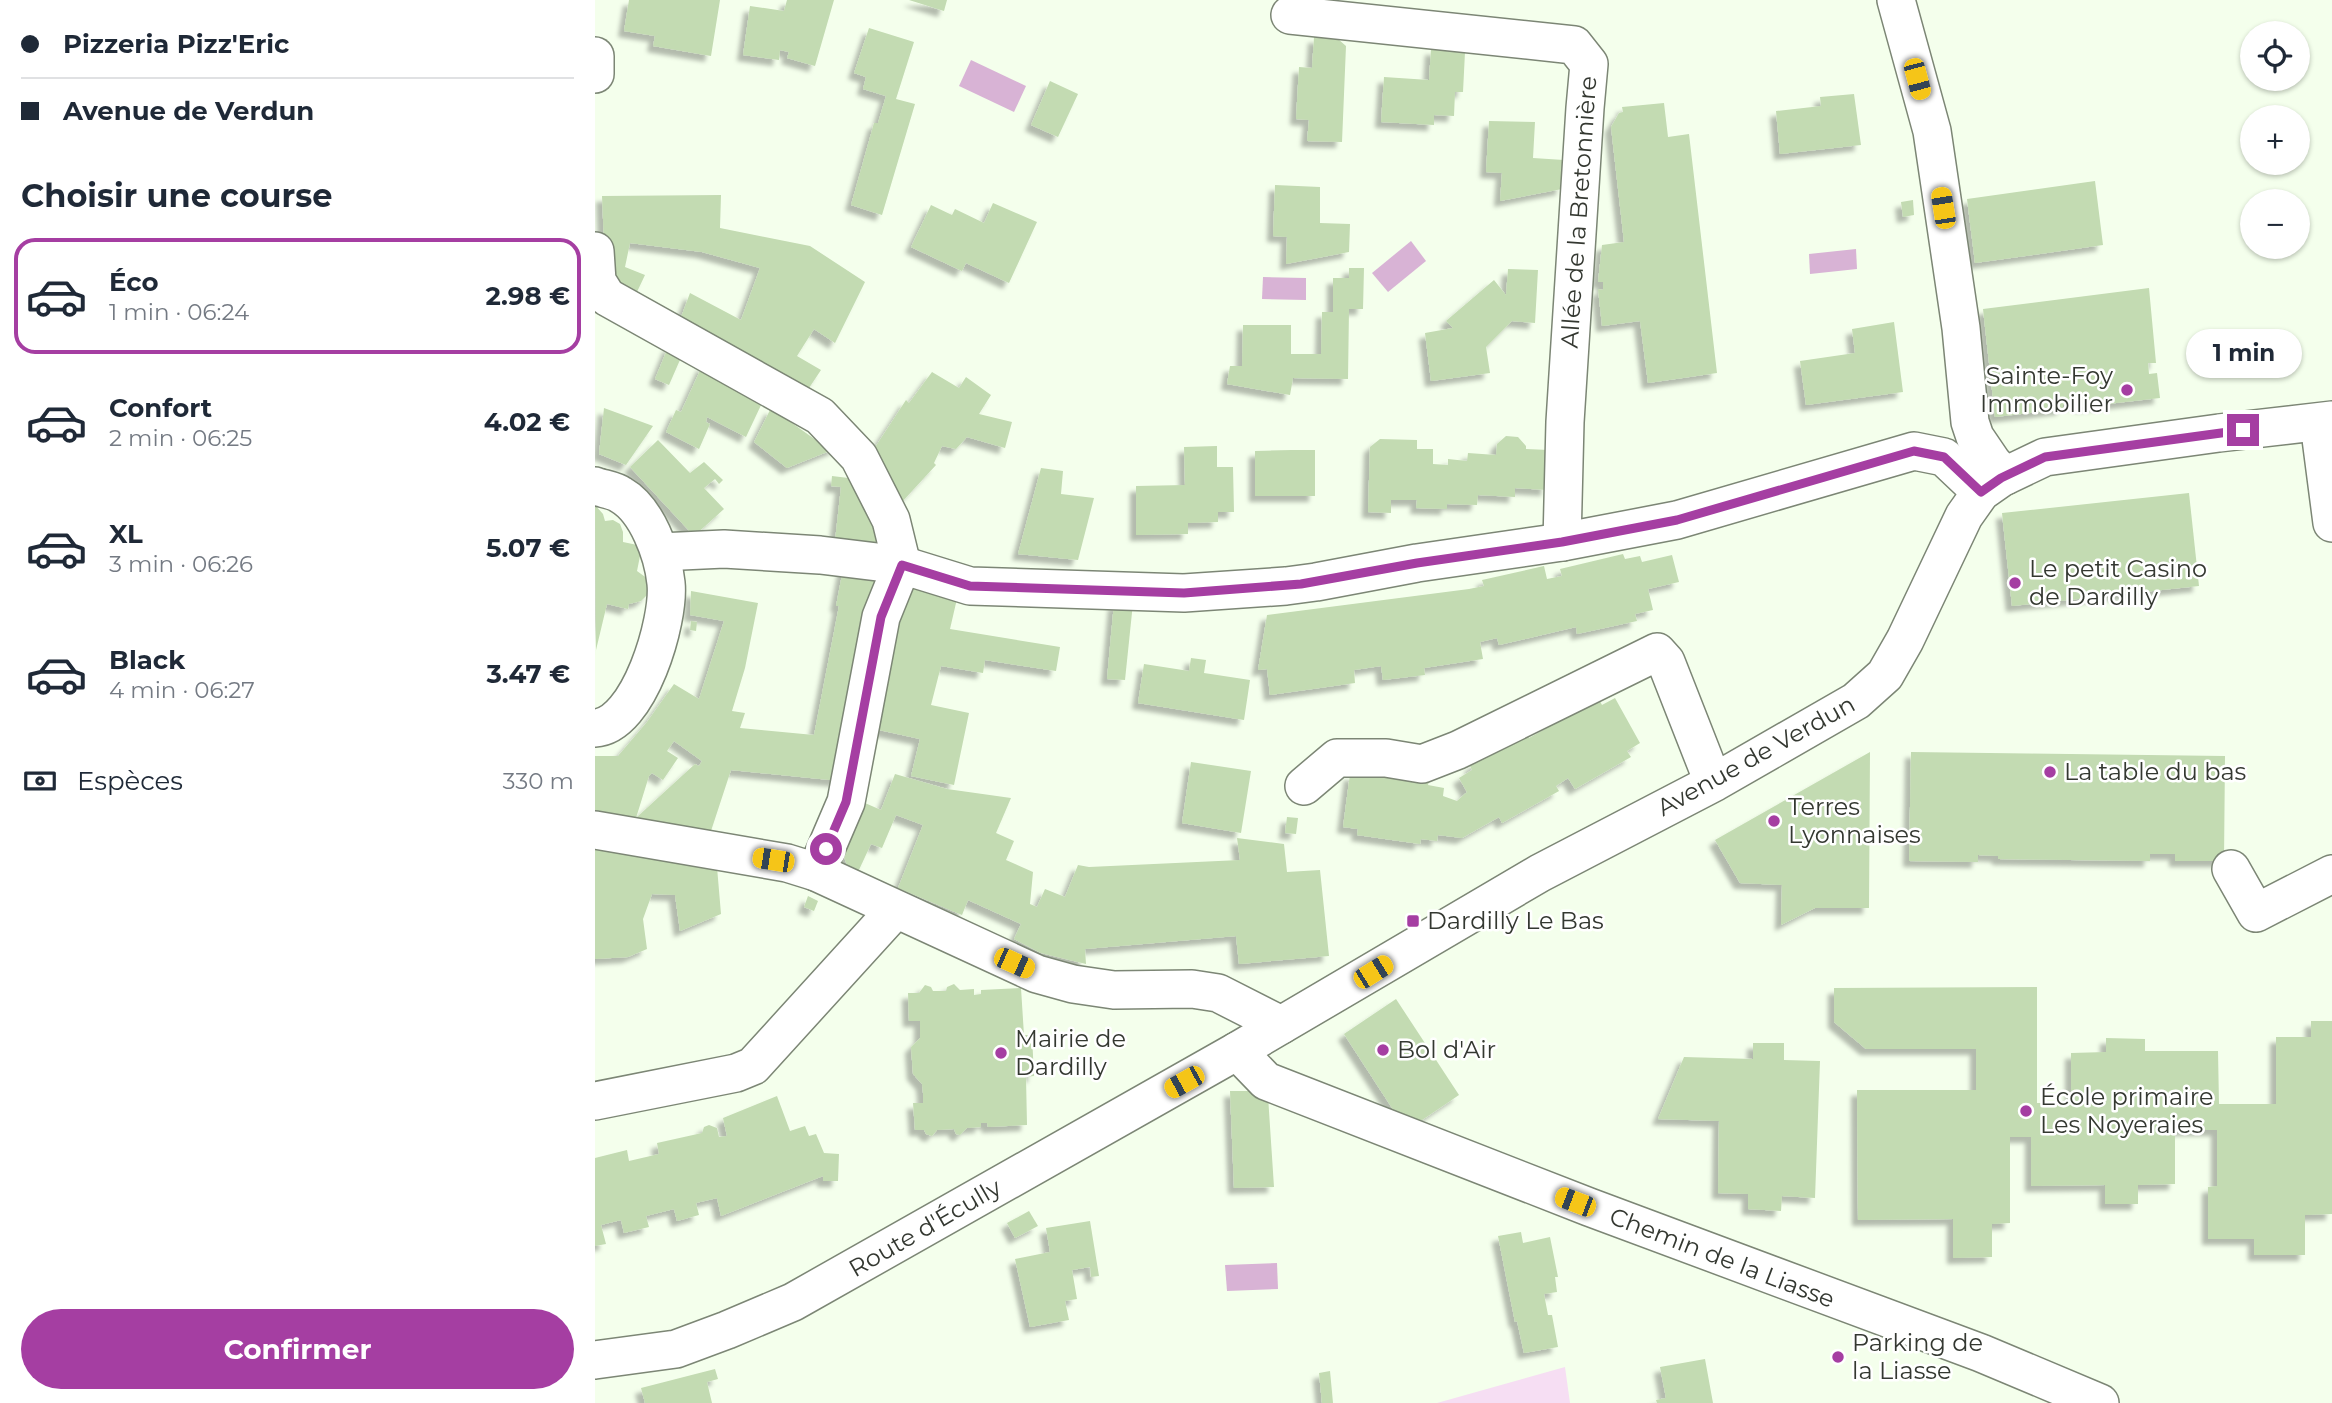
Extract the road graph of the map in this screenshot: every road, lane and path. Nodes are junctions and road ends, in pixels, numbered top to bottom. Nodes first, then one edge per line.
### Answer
1 (1895, 0) edge
2 (1290, 15) dead end
3 (595, 56) edge
4 (595, 74) edge
5 (595, 251) edge
6 (1951, 259) junction
7 (2325, 421) edge
8 (1944, 457) junction
9 (1993, 484) junction
10 (595, 486) edge
11 (2332, 523) edge
12 (1562, 542) junction
13 (660, 552) junction
14 (902, 565) junction
15 (595, 728) edge
16 (1708, 769) dead end
17 (1304, 786) dead end
18 (595, 830) edge
19 (2231, 869) dead end
20 (816, 872) junction
21 (2332, 874) edge
22 (895, 910) junction
23 (1281, 1025) junction
24 (1237, 1051) junction
25 (595, 1101) edge
26 (676, 1349) junction
27 (595, 1360) edge
28 (595, 1380) edge
29 (2100, 1403) edge

1 - 6 street
2 - 12 street, Allée de la Bretonnière
3 - 4 street
5 - 14 street
6 - 8 street
6 - 9 street
7 - 9 street
7 - 11 street
8 - 9 street
8 - 12 street
9 - 23 street, Avenue de Verdun
10 - 13 street
12 - 14 street
13 - 14 street
13 - 15 street
14 - 20 street
16 - 17 street
18 - 20 street
19 - 21 street
20 - 22 street
22 - 23 street
22 - 25 street
23 - 24 street, Avenue de Verdun
24 - 26 street, Route d'Écully
24 - 29 street, Chemin de la Liasse
26 - 27 street, Route d'Écully
26 - 28 street

